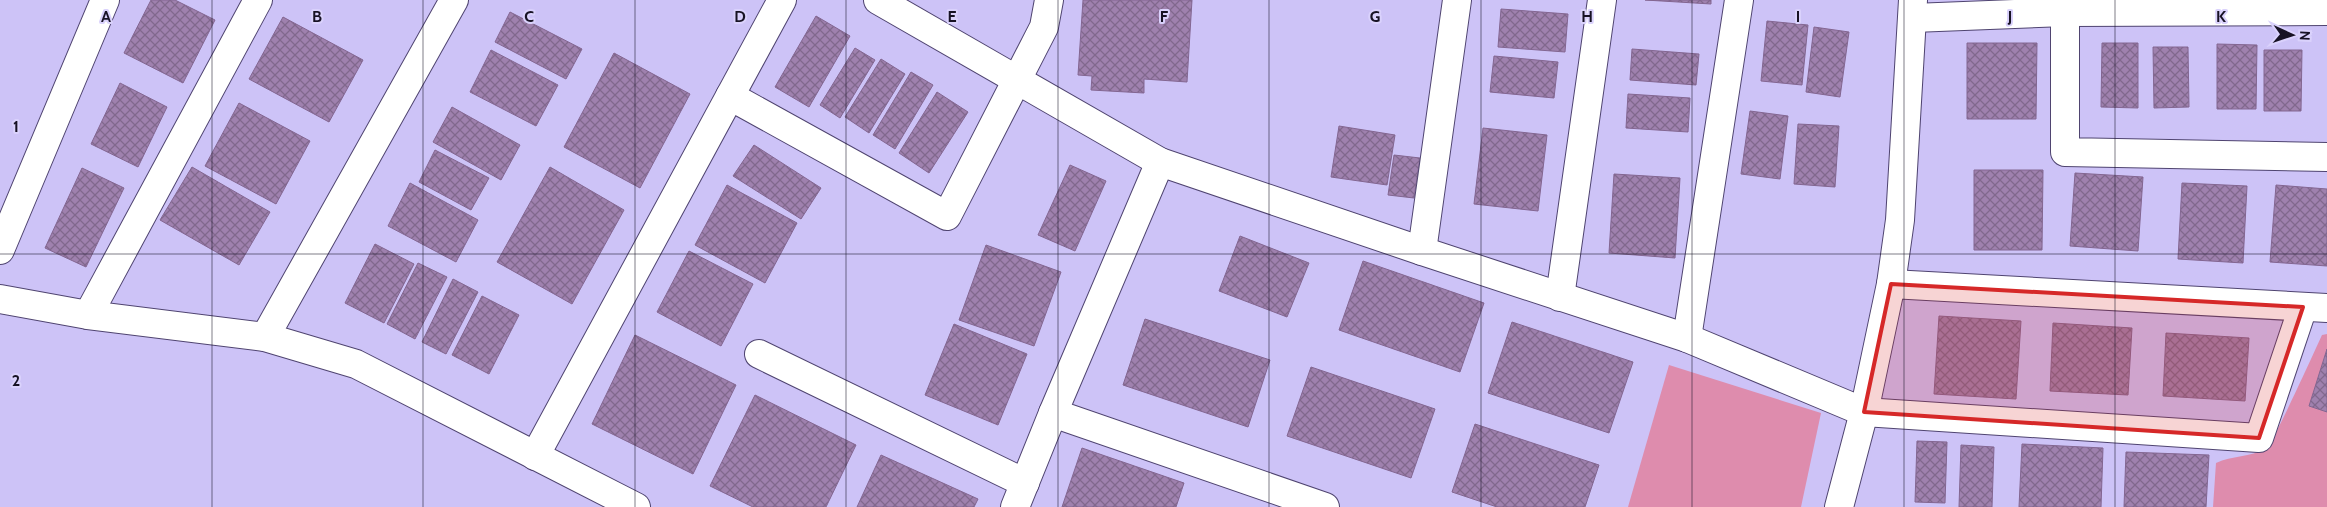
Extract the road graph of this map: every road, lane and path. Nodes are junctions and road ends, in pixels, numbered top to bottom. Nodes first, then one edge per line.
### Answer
1 (106, 0) edge
2 (258, 0) edge
3 (454, 0) edge
4 (782, 0) edge
5 (878, 0) edge
6 (1049, 0) edge
7 (1457, 0) edge
8 (1602, 0) edge
9 (1739, 0) edge
10 (2163, 6) edge
11 (1913, 9) edge
12 (2327, 11) edge
13 (2065, 12) junction
14 (1018, 80) junction
15 (730, 96) junction
16 (2327, 157) edge
17 (1160, 162) junction
18 (0, 250) edge
19 (1422, 251) junction
20 (1891, 284) junction
21 (1560, 297) junction
22 (0, 299) edge
23 (2315, 308) edge
24 (88, 315) junction
25 (265, 337) junction
26 (1687, 338) junction
27 (759, 354) dead end
28 (1864, 412) junction
29 (1053, 413) junction
30 (535, 456) junction
31 (1020, 495) edge
32 (636, 507) edge
33 (1325, 507) edge
34 (1839, 507) edge

1 - 18 street
2 - 24 street
3 - 25 street
4 - 15 street
5 - 14 street
6 - 14 street
7 - 19 street
8 - 21 street
9 - 26 street
10 - 12 street
10 - 13 street
11 - 13 street
11 - 20 street
13 - 16 street
14 - 15 street
14 - 17 street
15 - 30 street
17 - 19 street
17 - 29 street
19 - 21 street
20 - 23 street
20 - 28 street
21 - 26 street
22 - 24 street
23 - 28 street
24 - 25 street
25 - 30 street
26 - 28 street
27 - 31 street
28 - 34 street
29 - 31 street
29 - 33 street
30 - 32 street

